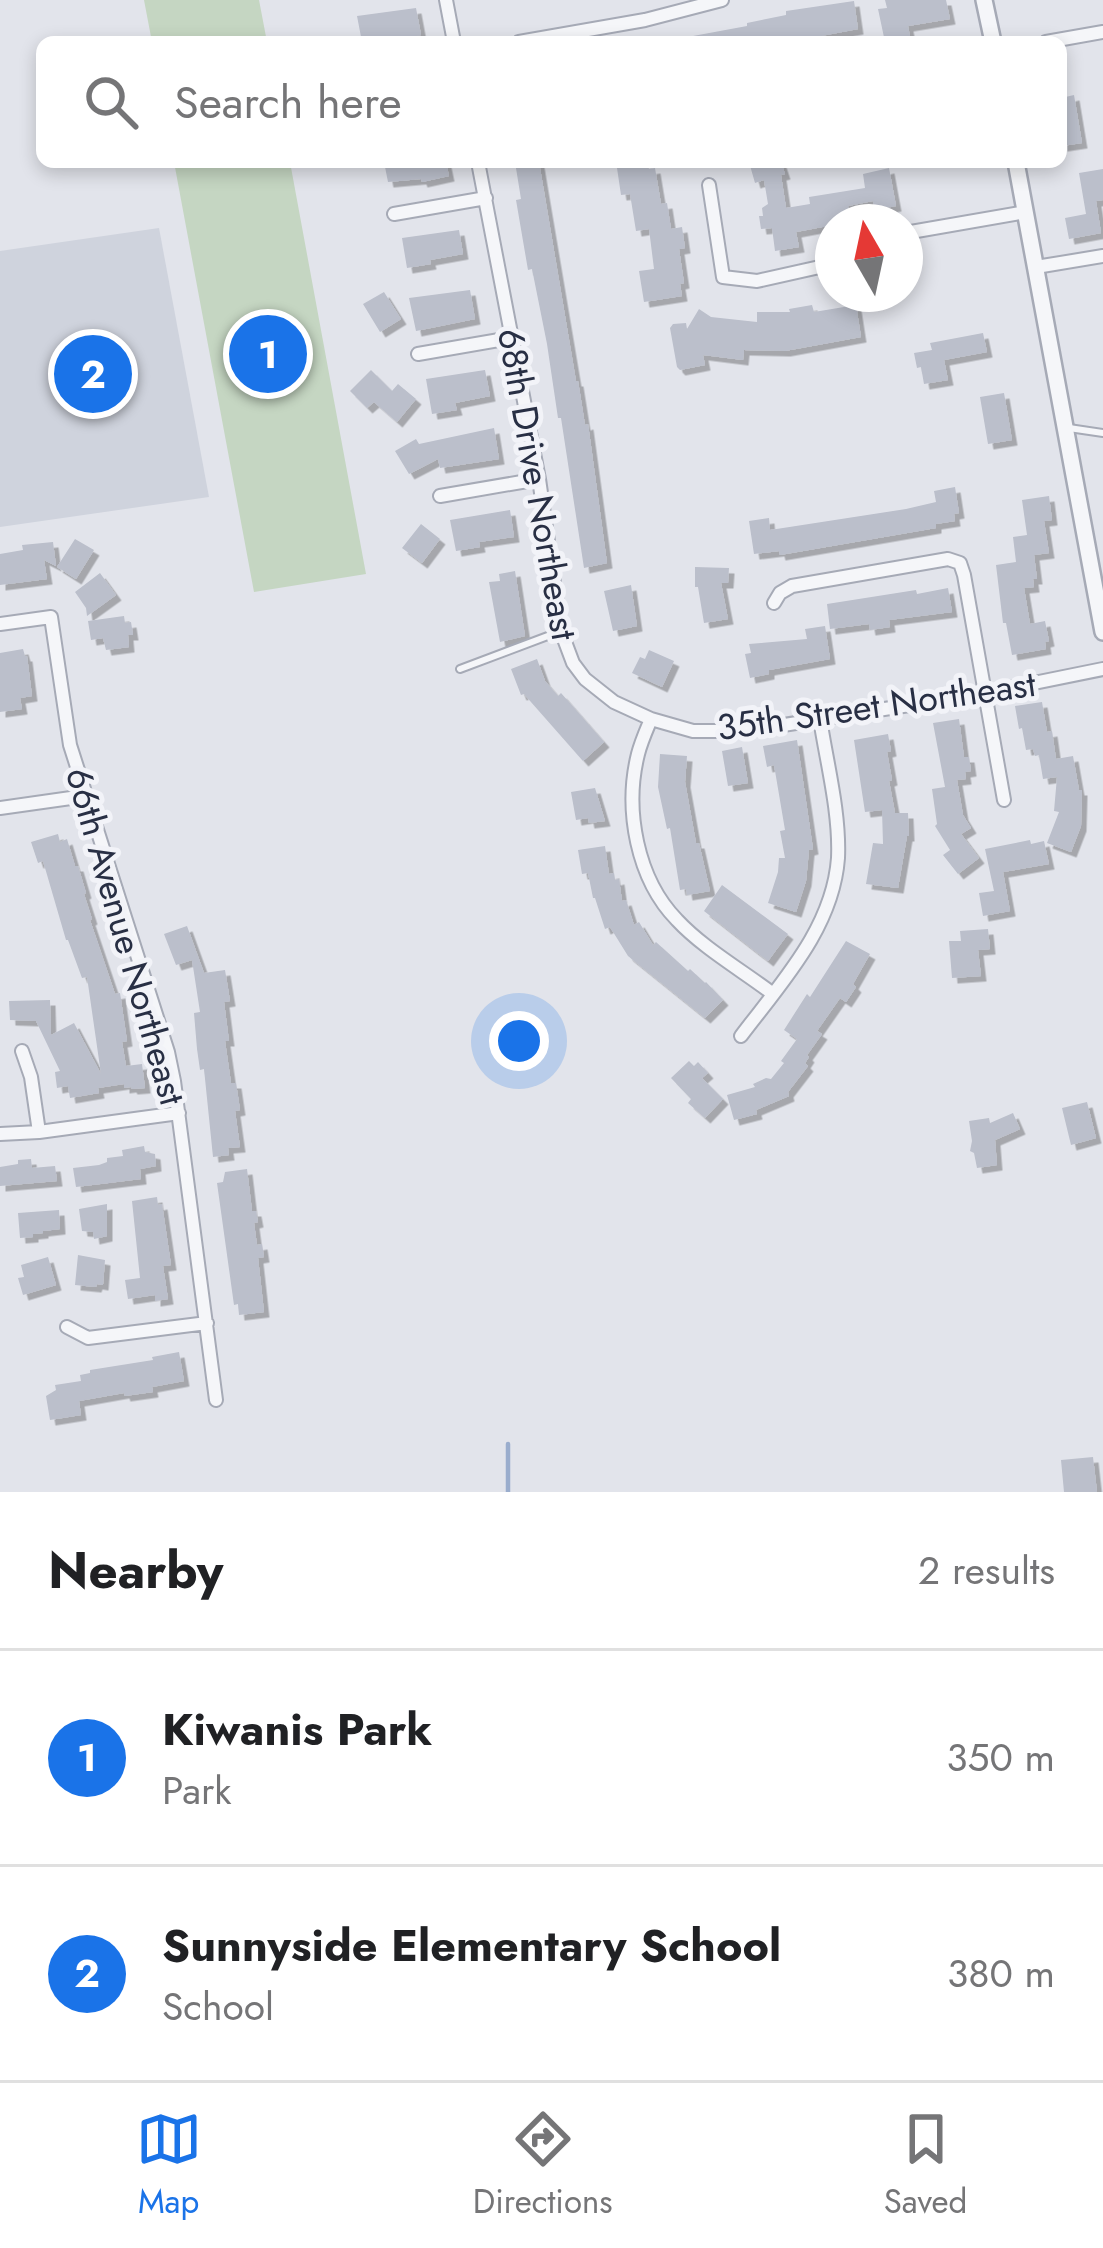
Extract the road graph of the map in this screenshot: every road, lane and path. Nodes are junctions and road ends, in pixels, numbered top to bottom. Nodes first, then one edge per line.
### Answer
1 (446, 0) edge
2 (722, 0) edge
3 (984, 0) edge
4 (1103, 32) edge
5 (453, 36) edge
6 (554, 36) edge
7 (991, 36) edge
8 (1067, 38) edge
9 (479, 168) edge
10 (1017, 168) edge
11 (709, 185) dead end
12 (486, 198) junction
13 (1026, 212) junction
14 (394, 214) dead end
15 (923, 230) edge
16 (1103, 256) edge
17 (1036, 267) junction
18 (815, 268) edge
19 (511, 338) junction
20 (418, 354) dead end
21 (1065, 427) junction
22 (1103, 433) edge
23 (538, 479) junction
24 (440, 496) dead end
25 (774, 603) dead end
26 (0, 624) edge
27 (561, 631) junction
28 (1103, 632) edge
29 (460, 669) dead end
30 (1103, 669) edge
31 (986, 693) junction
32 (651, 719) junction
33 (820, 719) junction
34 (85, 796) junction
35 (1004, 800) dead end
36 (0, 808) edge
37 (773, 994) junction
38 (741, 1036) dead end
39 (22, 1051) dead end
40 (179, 1113) junction
41 (39, 1132) junction
42 (0, 1134) edge
43 (207, 1323) junction
44 (67, 1327) dead end
45 (216, 1400) dead end

1 - 5 street
2 - 6 street
3 - 7 street
4 - 8 street
9 - 12 street, 68th Drive Northeast
10 - 13 street
11 - 18 street
12 - 14 street
12 - 19 street, 68th Drive Northeast
13 - 15 street
13 - 17 street
16 - 17 street
17 - 21 street
19 - 20 street
19 - 23 street, 68th Drive Northeast
21 - 22 lane
21 - 28 street
23 - 24 street
23 - 27 street, 68th Drive Northeast
25 - 31 street
26 - 34 street, 66th Avenue Northeast
27 - 29 lane
27 - 32 street, 68th Drive Northeast
30 - 31 street, 35th Street Northeast
31 - 33 street, 35th Street Northeast
31 - 35 street
32 - 33 street, 35th Street Northeast
32 - 37 street
33 - 37 street
34 - 36 street
34 - 40 street, 66th Avenue Northeast
37 - 38 street
39 - 41 street
40 - 41 street
40 - 43 street, 66th Avenue Northeast
41 - 42 street
43 - 44 street
43 - 45 street, 66th Avenue Northeast

